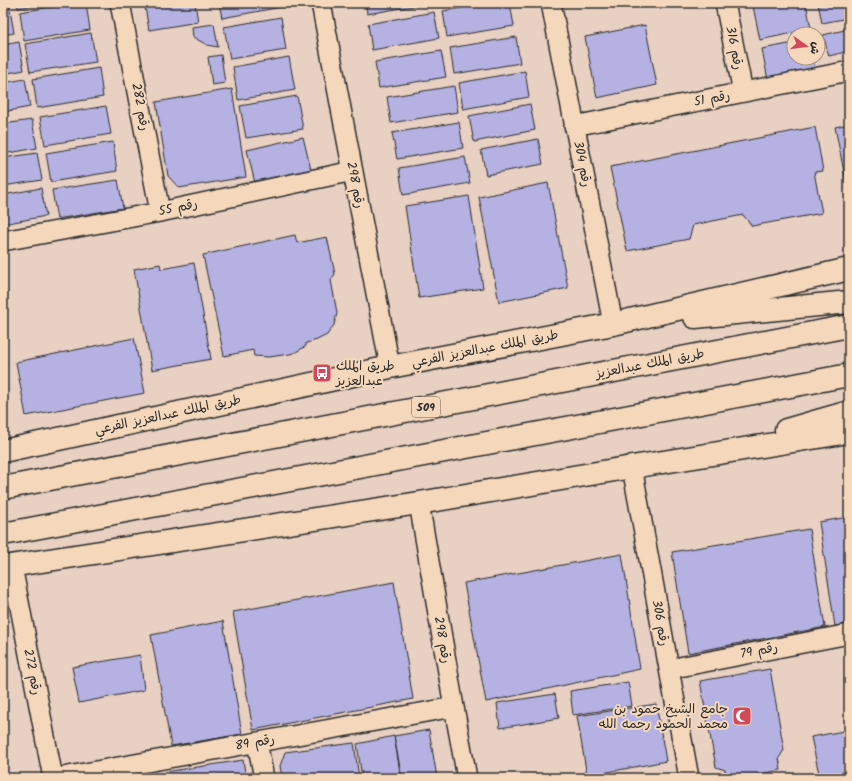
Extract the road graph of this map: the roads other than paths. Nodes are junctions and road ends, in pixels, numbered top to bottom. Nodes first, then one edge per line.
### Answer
1 (120, 3) edge
2 (321, 3) edge
3 (551, 3) edge
4 (725, 3) edge
5 (849, 71) edge
6 (743, 92) junction
7 (574, 126) junction
8 (353, 171) junction
9 (160, 212) junction
10 (3, 241) edge
11 (849, 269) edge
12 (849, 302) edge
13 (613, 324) junction
14 (849, 326) edge
15 (390, 367) junction
16 (849, 375) edge
17 (849, 412) edge
18 (849, 432) edge
19 (3, 451) edge
20 (696, 457) junction
21 (632, 467) junction
22 (5, 486) edge
23 (419, 503) junction
24 (3, 534) edge
25 (6, 567) edge
26 (849, 634) edge
27 (669, 669) junction
28 (454, 707) junction
29 (257, 742) junction
30 (53, 778) edge
31 (57, 778) edge
32 (264, 778) edge
33 (467, 778) edge
34 (689, 778) edge

1 - 9 street, رقم 282
2 - 8 street, رقم 298
3 - 7 street, رقم 304
4 - 6 street, رقم 316
5 - 6 street, رقم 51
6 - 7 street, رقم 51
7 - 13 street, رقم 304
8 - 9 street, رقم 55
8 - 15 street, رقم 298
9 - 10 street, رقم 55
11 - 13 main road, طريق الملك عبدالعزيز الفرعي
12 - 13 main road
13 - 15 main road, طريق الملك عبدالعزيز الفرعي
14 - 22 main road, طريق الملك عبدالعزيز / 509
15 - 19 main road, طريق الملك عبدالعزيز الفرعي
16 - 24 main road
17 - 20 main road
18 - 20 main road
20 - 21 main road
21 - 23 main road
21 - 27 street, رقم 306
23 - 25 main road
23 - 28 street, رقم 298
25 - 30 street, رقم 272
26 - 27 street, رقم 79
27 - 34 street, رقم 306
28 - 29 street, رقم 89
28 - 33 street, رقم 298
29 - 31 street, رقم 89
29 - 32 street

